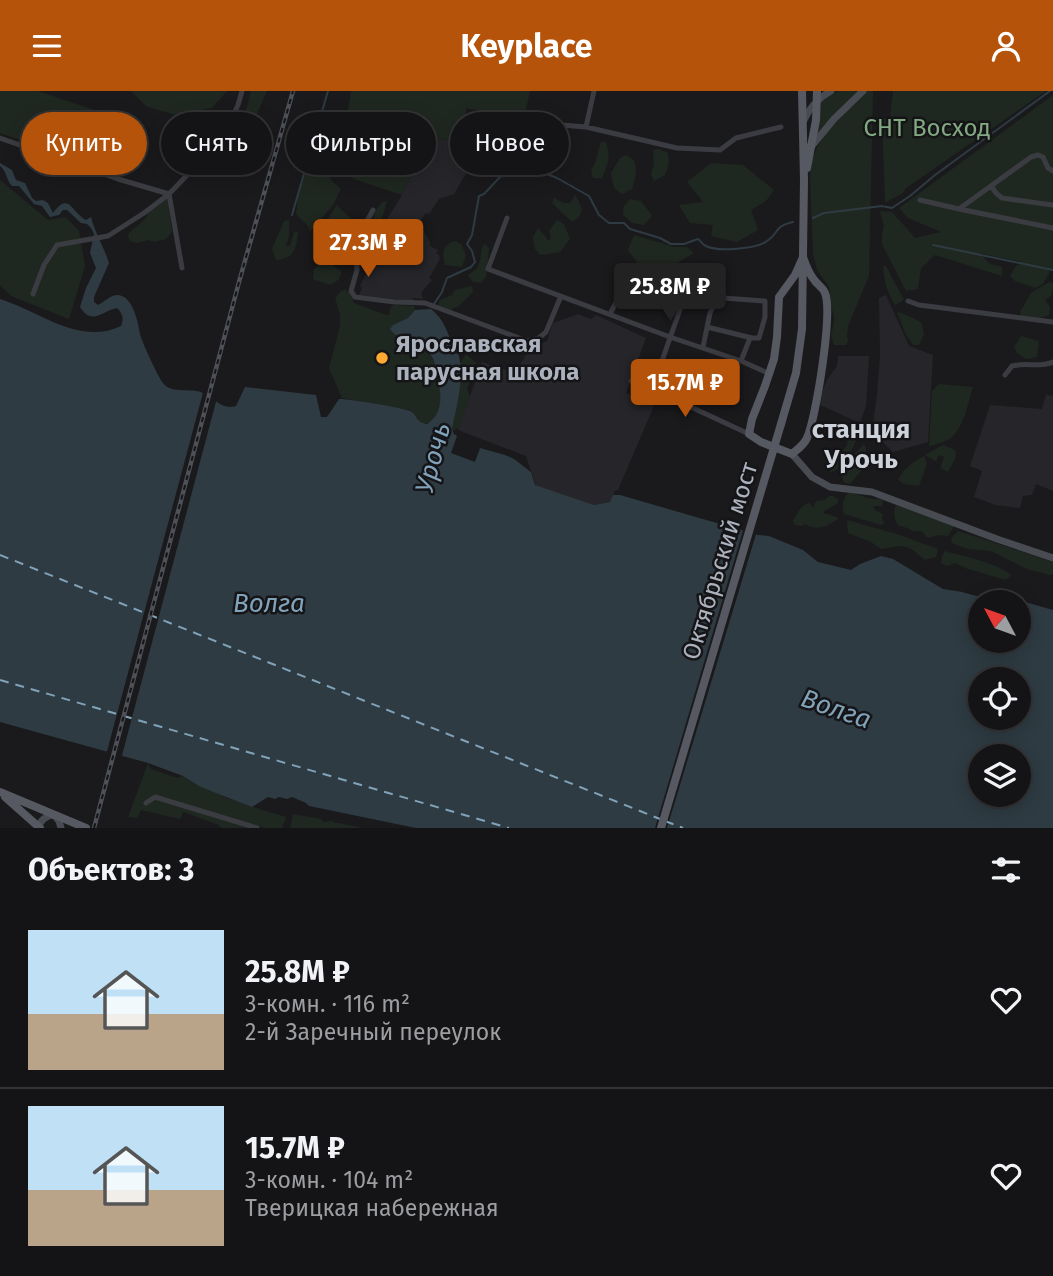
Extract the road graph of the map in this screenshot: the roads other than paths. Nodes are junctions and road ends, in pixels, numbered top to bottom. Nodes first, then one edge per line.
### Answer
1 (242, 91) edge
2 (594, 91) edge
3 (802, 91) edge
4 (831, 91) edge
5 (863, 91) edge
6 (817, 95) edge
7 (802, 123) junction
8 (569, 126) edge
9 (586, 127) junction
10 (781, 127) dead end
11 (0, 138) edge
12 (811, 148) junction
13 (1053, 171) edge
14 (804, 180) junction
15 (991, 186) junction
16 (169, 194) junction
17 (920, 200) dead end
18 (1053, 205) edge
19 (960, 209) junction
20 (373, 210) dead end
21 (507, 218) dead end
22 (1053, 228) edge
23 (803, 257) junction
24 (182, 268) dead end
25 (655, 278) dead end
26 (688, 286) dead end
27 (823, 289) junction
28 (782, 291) junction
29 (33, 294) dead end
30 (561, 296) junction
31 (908, 301) dead end
32 (803, 302) junction
33 (610, 314) junction
34 (1053, 322) edge
35 (707, 327) junction
36 (670, 337) junction
37 (750, 338) junction
38 (703, 347) junction
39 (741, 361) junction
40 (1053, 362) edge
41 (770, 374) junction
42 (1005, 375) dead end
43 (631, 381) dead end
44 (652, 389) junction
45 (749, 434) junction
46 (792, 454) junction
47 (1053, 558) edge
48 (0, 792) edge
49 (146, 803) dead end
50 (54, 815) junction
51 (36, 827) edge
52 (61, 828) edge
53 (86, 828) edge
54 (257, 828) edge
55 (661, 828) edge

1 - 16 street
2 - 9 street
3 - 7 main road
4 - 6 street
5 - 12 street
6 - 7 street
6 - 12 main road
7 - 14 main road
8 - 9 street
9 - 10 street
11 - 16 street
12 - 14 main road
13 - 15 street
14 - 23 main road, Октябрьский мост
15 - 18 street
15 - 19 street
16 - 24 street
16 - 29 street
17 - 19 street
19 - 22 street
20 - 30 street
21 - 30 street
23 - 27 main road
23 - 28 main road
23 - 32 main road, Октябрьский мост
25 - 33 street
26 - 36 street
27 - 32 main road
27 - 46 main road
28 - 32 main road
28 - 41 main road
30 - 33 street
31 - 34 street
32 - 55 main road, Октябрьский мост, bridge
33 - 36 street
35 - 37 street
35 - 37 street
35 - 38 street
36 - 38 street
36 - 44 street
37 - 39 street
38 - 39 street
39 - 41 street
40 - 42 street
41 - 45 main road
43 - 44 street
44 - 45 street
45 - 46 main road
46 - 47 street
48 - 50 main road
48 - 51 main road
49 - 54 street
50 - 51 street
50 - 52 street
50 - 53 main road

